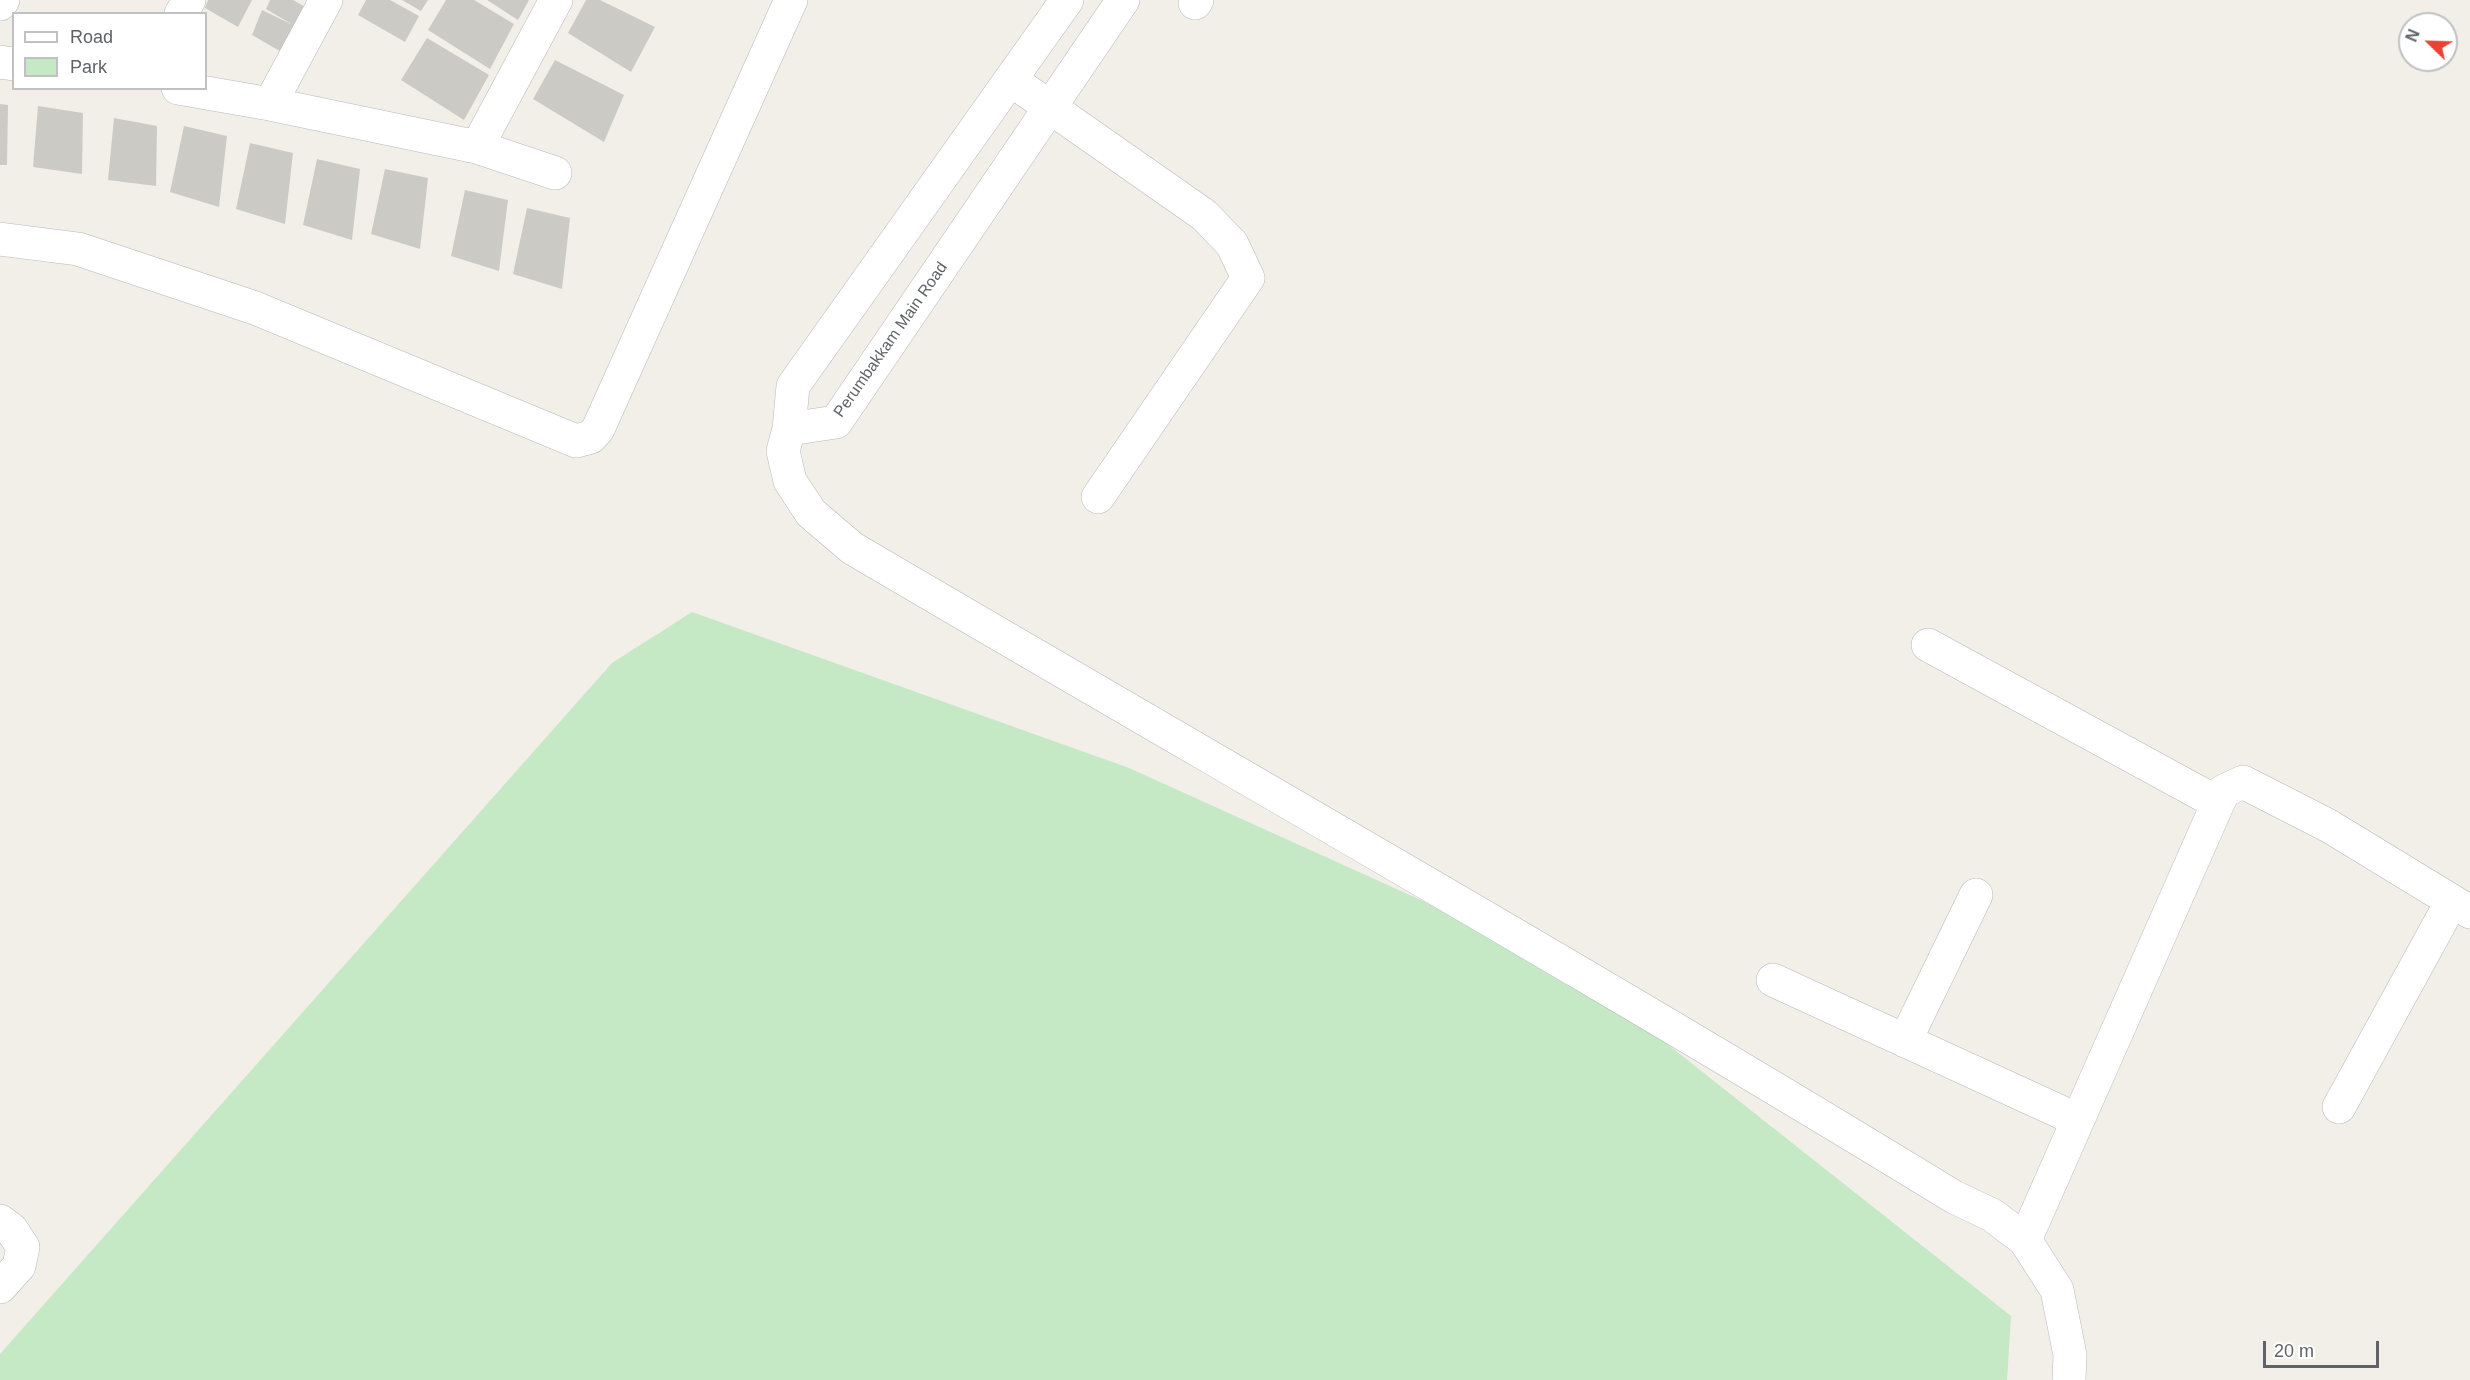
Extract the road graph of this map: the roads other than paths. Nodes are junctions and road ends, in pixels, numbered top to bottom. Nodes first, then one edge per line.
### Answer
1 (3, 0) edge
2 (326, 0) edge
3 (556, 0) edge
4 (791, 0) edge
5 (1067, 0) edge
6 (1123, 0) edge
7 (0, 4) edge
8 (1011, 80) junction
9 (190, 90) edge
10 (270, 104) junction
11 (1049, 108) junction
12 (477, 147) junction
13 (555, 173) dead end
14 (0, 239) edge
15 (789, 429) junction
16 (1098, 497) dead end
17 (1928, 645) dead end
18 (2218, 803) junction
19 (1976, 895) dead end
20 (2461, 907) edge
21 (1773, 980) dead end
22 (1905, 1041) junction
23 (2339, 1107) dead end
24 (2078, 1119) junction
25 (0, 1221) edge
26 (2025, 1240) junction
27 (0, 1287) edge
28 (2070, 1380) edge

1 - 7 street
2 - 10 street
3 - 12 street
4 - 14 street
5 - 8 street
6 - 11 street, Perumbakkam Main Road
8 - 11 street
8 - 15 street
9 - 10 street
10 - 12 street
11 - 15 street, Perumbakkam Main Road
11 - 16 street
12 - 13 street
15 - 26 street
17 - 18 street
18 - 20 street
18 - 24 street
19 - 22 street
20 - 23 street
21 - 22 street
22 - 24 street
24 - 26 street
25 - 27 street
26 - 28 street

